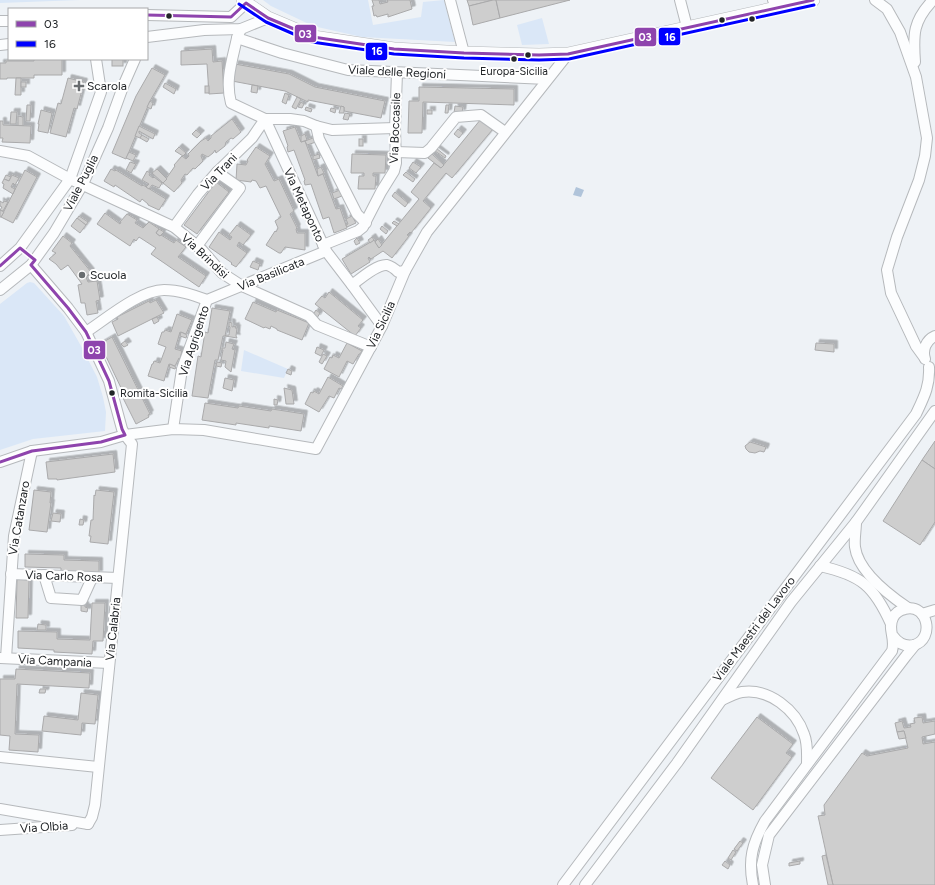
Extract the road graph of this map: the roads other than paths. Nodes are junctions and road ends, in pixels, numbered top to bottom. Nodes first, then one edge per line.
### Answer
1 (450, 0) edge
2 (680, 0) edge
3 (773, 0) edge
4 (813, 0) edge
5 (875, 0) edge
6 (933, 0) edge
7 (244, 2) edge
8 (791, 4) junction
9 (148, 15) edge
10 (268, 18) junction
11 (687, 27) junction
12 (239, 34) junction
13 (148, 37) edge
14 (464, 53) junction
15 (568, 54) junction
16 (96, 60) edge
17 (136, 60) edge
18 (397, 72) junction
19 (916, 77) junction
20 (547, 79) junction
21 (101, 92) junction
22 (119, 98) junction
23 (265, 119) junction
24 (316, 126) junction
25 (395, 128) junction
26 (504, 132) junction
27 (0, 151) edge
28 (396, 152) junction
29 (217, 172) junction
30 (70, 178) junction
31 (83, 184) junction
32 (366, 223) junction
33 (174, 227) junction
34 (197, 246) junction
35 (20, 248) junction
36 (324, 248) junction
37 (8, 259) junction
38 (33, 262) junction
39 (0, 266) edge
40 (405, 271) junction
41 (21, 273) junction
42 (352, 285) junction
43 (242, 286) junction
44 (0, 290) edge
45 (207, 300) junction
46 (382, 326) junction
47 (86, 332) junction
48 (935, 336) edge
49 (371, 347) junction
50 (924, 358) junction
51 (932, 368) edge
52 (935, 411) edge
53 (173, 429) junction
54 (125, 435) junction
55 (32, 451) junction
56 (0, 462) edge
57 (856, 522) junction
58 (820, 566) junction
59 (11, 574) junction
60 (44, 575) junction
61 (92, 578) junction
62 (118, 578) junction
63 (908, 608) junction
64 (935, 610) edge
65 (922, 614) junction
66 (890, 624) junction
67 (935, 633) edge
68 (893, 636) junction
69 (925, 638) junction
70 (915, 645) junction
71 (3, 658) edge
72 (109, 663) junction
73 (722, 700) junction
74 (0, 757) edge
75 (807, 764) junction
76 (98, 767) junction
77 (0, 809) edge
78 (88, 824) junction
79 (0, 830) edge
80 (563, 885) edge
81 (585, 885) edge
82 (753, 885) edge
83 (765, 885) edge

1 - 14 street
2 - 11 street
3 - 8 street
4 - 8 main road
5 - 19 street
6 - 19 street
7 - 9 street
7 - 10 main road
8 - 11 main road
10 - 12 street, Viale delle Regioni
10 - 14 main road
11 - 15 main road
12 - 13 street, Viale delle Regioni
12 - 18 street, Viale delle Regioni
12 - 23 street
14 - 15 main road
15 - 20 street, Via Sicilia
16 - 21 street, Viale Puglia
17 - 22 street, Viale Puglia
18 - 20 street, Viale delle Regioni
18 - 25 street, Via Boccasile
19 - 50 street
20 - 26 street, Via Sicilia
21 - 22 street
21 - 30 street, Viale Puglia
22 - 31 street, Viale Puglia
23 - 24 street
23 - 29 street, Via Trani
23 - 36 street, Via Metaponto
24 - 25 street
24 - 32 street
25 - 28 street, Via Boccasile
26 - 28 street
26 - 40 street, Via Sicilia
27 - 30 street, Via Brindisi
28 - 32 street, Via Boccasile
29 - 33 street, Via Trani
29 - 34 street
30 - 31 street, Via Brindisi
30 - 35 street, Viale Puglia
31 - 33 street, Via Brindisi
31 - 38 street, Viale Puglia
32 - 36 street, Via Boccasile
33 - 34 street, Via Brindisi
34 - 43 street, Via Brindisi
35 - 37 street, Viale Puglia
35 - 38 street, Via Calabria
36 - 42 street, Via Metaponto
36 - 43 street, Via Basilicata
37 - 39 street, Viale Puglia
37 - 41 street
38 - 41 street, Viale Puglia
38 - 47 street, Via Calabria
40 - 42 street
40 - 46 street, Via Sicilia
41 - 44 street, Viale Puglia
42 - 46 street, Via Metaponto
43 - 45 street, Via Basilicata
43 - 49 street, Via Brindisi
45 - 47 street
45 - 53 street, Via Agrigento
46 - 49 street, Via Sicilia
47 - 54 street, Via Calabria
48 - 50 street
49 - 53 street, Via Sicilia
50 - 51 street
51 - 80 street, Viale Maestri del Lavoro
52 - 57 street, Viale Maestri del Lavoro
53 - 54 street, Via Sicilia
54 - 55 street, Via Sicilia
54 - 62 street, Via Calabria
55 - 56 street, Via Sicilia
55 - 59 street, Via Catanzaro
57 - 58 street, Viale Maestri del Lavoro
57 - 63 street
58 - 66 street
58 - 73 street, Viale Maestri del Lavoro
59 - 60 street, Via Carlo Rosa
59 - 71 street, Via Catanzaro
60 - 61 street, Via Carlo Rosa
60 - 61 street
61 - 62 street, Via Carlo Rosa
62 - 72 street, Via Calabria
63 - 65 street
63 - 66 street
64 - 65 street
65 - 69 street
66 - 68 street
67 - 69 street
68 - 70 street
68 - 75 street
69 - 70 street
70 - 83 street
71 - 72 street, Via Campania
72 - 76 street, Via Calabria
73 - 75 street
73 - 81 street, Viale Maestri del Lavoro
74 - 76 street
75 - 82 street
76 - 78 street, Via Calabria
77 - 78 street
78 - 79 street, Via Olbia

